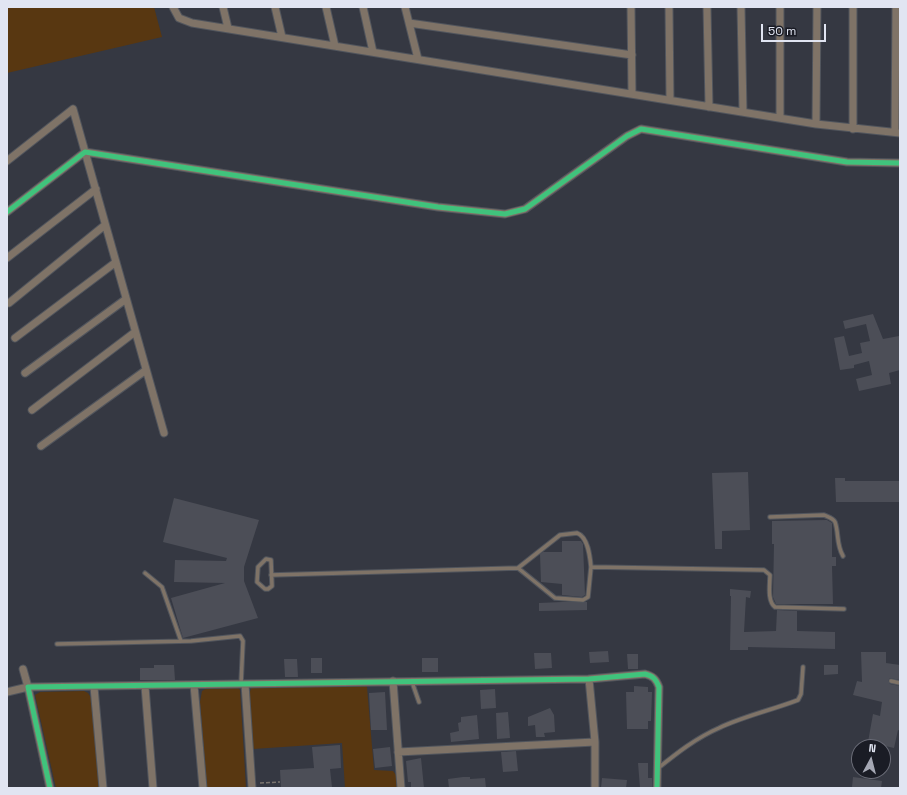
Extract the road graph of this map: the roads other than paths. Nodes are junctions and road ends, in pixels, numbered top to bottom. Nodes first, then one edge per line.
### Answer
1 (173, 7) edge
2 (223, 7) edge
3 (275, 7) edge
4 (326, 7) edge
5 (363, 7) edge
6 (405, 7) edge
7 (631, 7) edge
8 (669, 7) edge
9 (707, 7) edge
10 (741, 7) edge
11 (780, 7) edge
12 (817, 7) edge
13 (853, 7) edge
14 (896, 7) edge
15 (898, 19) edge
16 (410, 23) junction
17 (228, 28) junction
18 (282, 37) junction
19 (335, 46) junction
20 (373, 52) junction
21 (632, 55) junction
22 (418, 59) junction
23 (898, 73) edge
24 (632, 94) junction
25 (670, 100) junction
26 (709, 107) junction
27 (743, 112) junction
28 (780, 118) junction
29 (816, 124) junction
30 (853, 129) junction
31 (897, 132) edge
32 (85, 152) junction
33 (7, 161) edge
34 (900, 163) edge
35 (96, 189) junction
36 (7, 212) edge
37 (105, 225) junction
38 (7, 258) edge
39 (116, 262) junction
40 (126, 299) junction
41 (9, 303) dead end
42 (135, 332) junction
43 (15, 338) dead end
44 (146, 370) junction
45 (25, 374) dead end
46 (32, 410) dead end
47 (164, 433) dead end
48 (41, 446) dead end
49 (770, 517) dead end
50 (843, 556) dead end
51 (592, 567) junction
52 (518, 568) junction
53 (145, 573) dead end
54 (271, 575) junction
55 (844, 609) dead end
56 (181, 641) junction
57 (57, 644) dead end
58 (803, 667) dead end
59 (23, 669) dead end
60 (589, 679) junction
61 (392, 681) junction
62 (412, 681) junction
63 (891, 681) dead end
64 (900, 683) edge
65 (243, 684) junction
66 (194, 685) junction
67 (145, 686) junction
68 (28, 687) junction
69 (94, 687) junction
70 (7, 692) edge
71 (419, 702) dead end
72 (595, 742) junction
73 (398, 752) junction
74 (656, 770) junction
75 (50, 788) edge
76 (103, 788) edge
77 (153, 788) edge
78 (203, 788) edge
79 (252, 788) edge
80 (401, 788) edge
81 (595, 788) edge
82 (657, 788) edge

1 - 17 street
2 - 17 street
3 - 18 street
4 - 19 street
5 - 20 street
6 - 16 street
7 - 21 street
8 - 25 street
9 - 26 street
10 - 27 street
11 - 28 street
12 - 29 street
13 - 30 street
14 - 15 street
15 - 23 street
16 - 21 street
16 - 22 street
17 - 18 street
18 - 19 street
19 - 20 street
20 - 22 street
21 - 24 street
22 - 24 street
23 - 31 street
24 - 25 street
25 - 26 street
26 - 27 street
27 - 28 street
28 - 29 street
29 - 30 street
30 - 31 street
32 - 33 street
32 - 34 street
32 - 35 street
32 - 36 street
35 - 37 street
35 - 38 street
37 - 39 street
37 - 41 street
39 - 40 street
39 - 43 street
40 - 42 street
40 - 45 street
42 - 44 street
42 - 46 street
44 - 47 street
44 - 48 street
49 - 50 lane
51 - 52 lane
51 - 52 lane
51 - 55 lane
52 - 54 lane
53 - 56 lane
54 - 54 lane
56 - 57 lane
56 - 65 lane
58 - 74 lane
59 - 68 street
60 - 62 street
60 - 72 street
60 - 74 street
61 - 62 street
61 - 65 street
61 - 73 street
62 - 71 lane
63 - 64 lane
65 - 66 street
65 - 79 street
66 - 67 street
66 - 78 street
67 - 69 street
67 - 77 street
68 - 69 street
68 - 70 street
68 - 75 street
69 - 76 street
72 - 73 street
72 - 81 street
73 - 80 street
74 - 82 street

